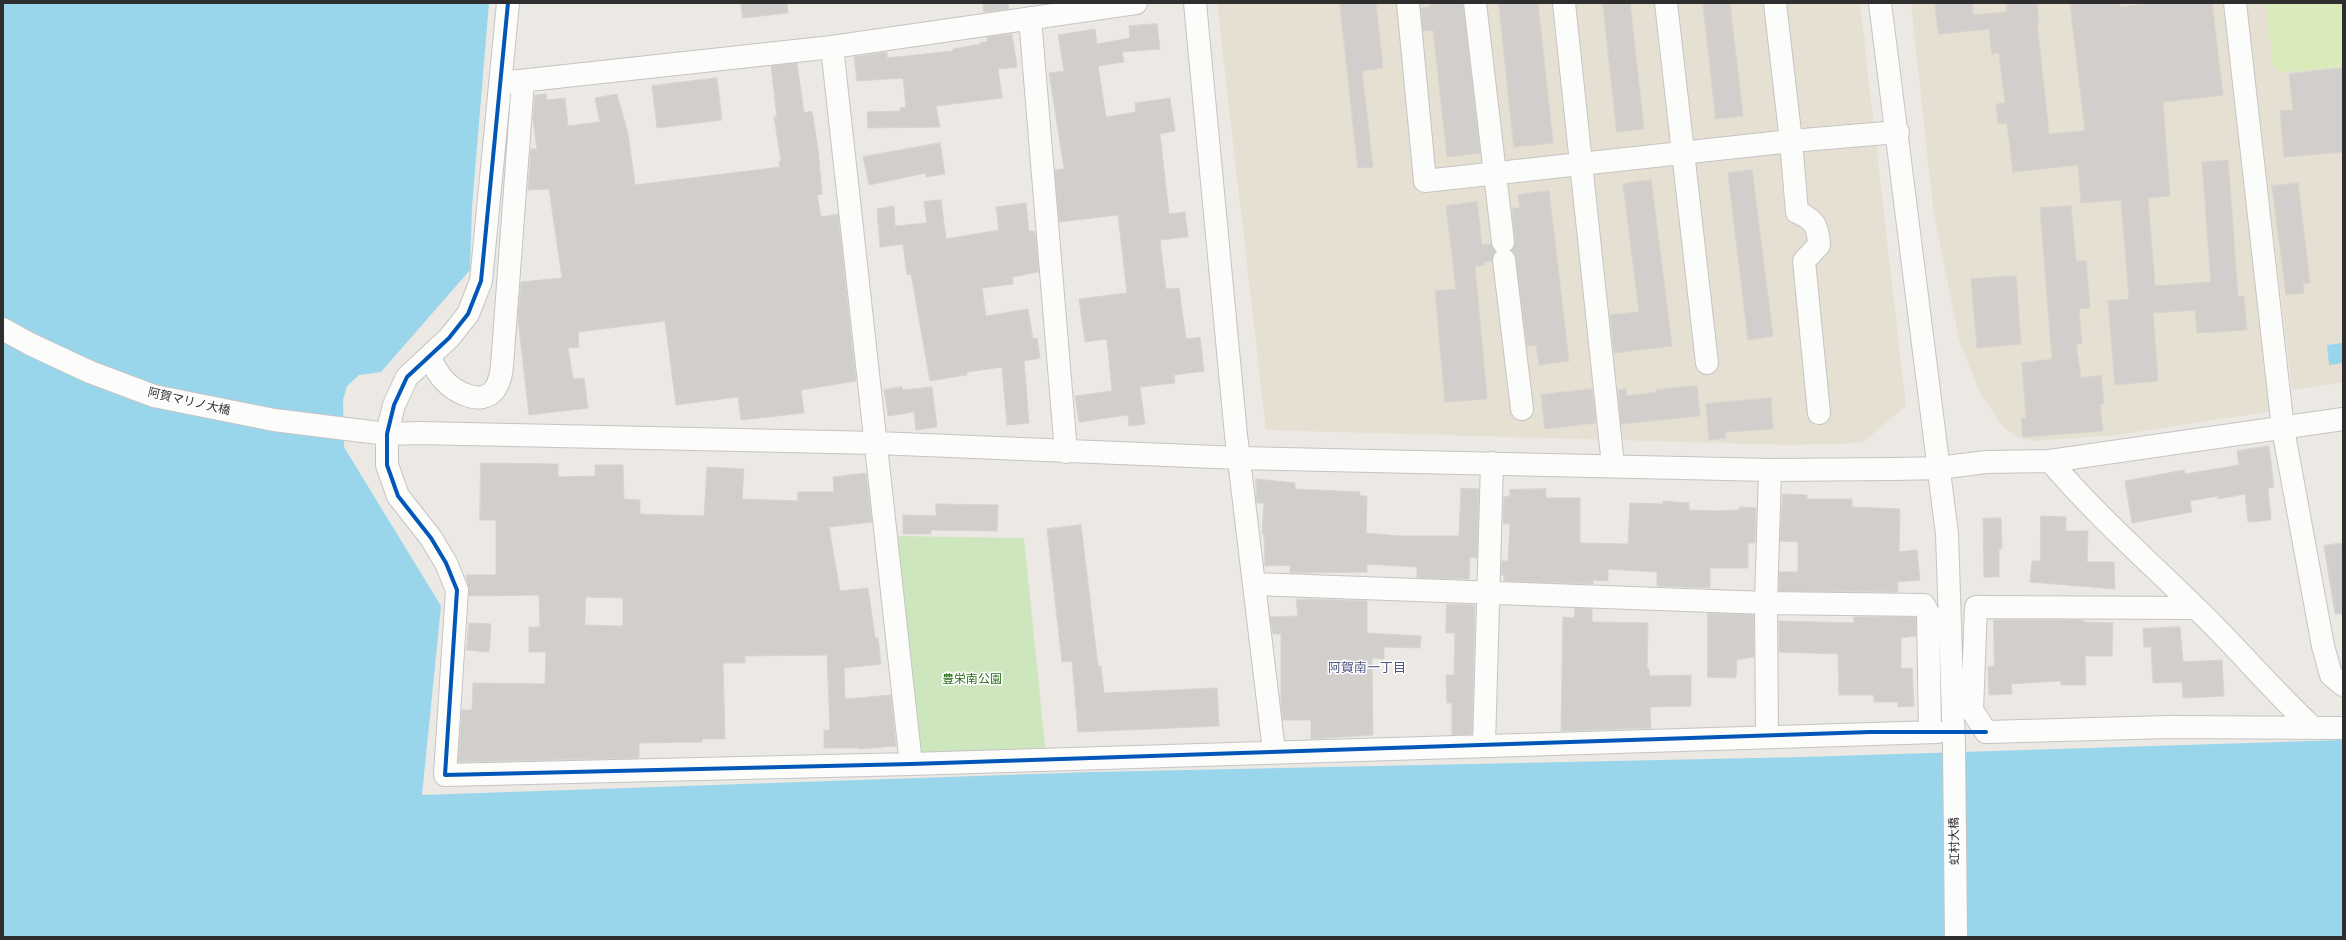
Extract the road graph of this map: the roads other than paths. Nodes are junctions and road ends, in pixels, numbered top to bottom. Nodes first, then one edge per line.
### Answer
1 (508, 3) edge
2 (1136, 3) edge
3 (1195, 3) edge
4 (1408, 3) edge
5 (1475, 3) edge
6 (1564, 3) edge
7 (1666, 3) edge
8 (1775, 3) edge
9 (1880, 3) edge
10 (2235, 3) edge
11 (1050, 9) edge
12 (1030, 18) junction
13 (832, 47) junction
14 (523, 81) junction
15 (501, 83) junction
16 (1898, 132) junction
17 (1791, 140) junction
18 (1682, 152) junction
19 (1582, 164) junction
20 (1495, 173) junction
21 (3, 329) edge
22 (429, 357) junction
23 (1707, 363) dead end
24 (1522, 408) dead end
25 (1819, 413) dead end
26 (2343, 419) edge
27 (2283, 429) junction
28 (387, 434) junction
29 (877, 443) junction
30 (1066, 452) junction
31 (1239, 458) junction
32 (2050, 461) junction
33 (1492, 463) junction
34 (1613, 465) junction
35 (1939, 468) junction
36 (1770, 470) junction
37 (1255, 584) junction
38 (1488, 593) junction
39 (1766, 603) junction
40 (2196, 608) junction
41 (2343, 685) edge
42 (2310, 726) junction
43 (2343, 728) edge
44 (1766, 736) junction
45 (1970, 736) junction
46 (1484, 745) junction
47 (1274, 752) junction
48 (910, 764) junction
49 (1956, 937) edge

1 - 15 street
2 - 11 street
3 - 31 street
4 - 20 street
5 - 20 street
6 - 19 street
7 - 18 street
8 - 17 street
9 - 16 street, 虹村大橋
10 - 27 street
11 - 12 street
12 - 13 street
12 - 30 street
13 - 14 street
13 - 29 street
14 - 15 street
14 - 22 street
15 - 22 street
16 - 17 street
16 - 35 street, 虹村大橋
17 - 18 street
17 - 25 street
18 - 19 street
18 - 23 street
19 - 20 street
19 - 34 street
20 - 24 street
21 - 28 street, 阿賀マリノ大橋
22 - 28 street
26 - 27 street, 阿賀マリノ大橋
27 - 32 street, 阿賀マリノ大橋
27 - 41 street
28 - 29 street, 阿賀マリノ大橋
28 - 48 street
29 - 30 street, 阿賀マリノ大橋
29 - 48 street
30 - 31 street, 阿賀マリノ大橋
31 - 33 street, 阿賀マリノ大橋
31 - 37 street
32 - 35 street, 阿賀マリノ大橋
32 - 40 street
33 - 34 street, 阿賀マリノ大橋
33 - 38 street
34 - 36 street, 阿賀マリノ大橋
35 - 36 street, 阿賀マリノ大橋
35 - 45 street, 虹村大橋
36 - 39 street
37 - 38 street
37 - 47 street
38 - 39 street
38 - 46 street
39 - 44 street
39 - 44 street
40 - 42 street
40 - 45 street
42 - 43 street
42 - 45 street
44 - 46 street
45 - 49 street, 虹村大橋
46 - 47 street
47 - 48 street

